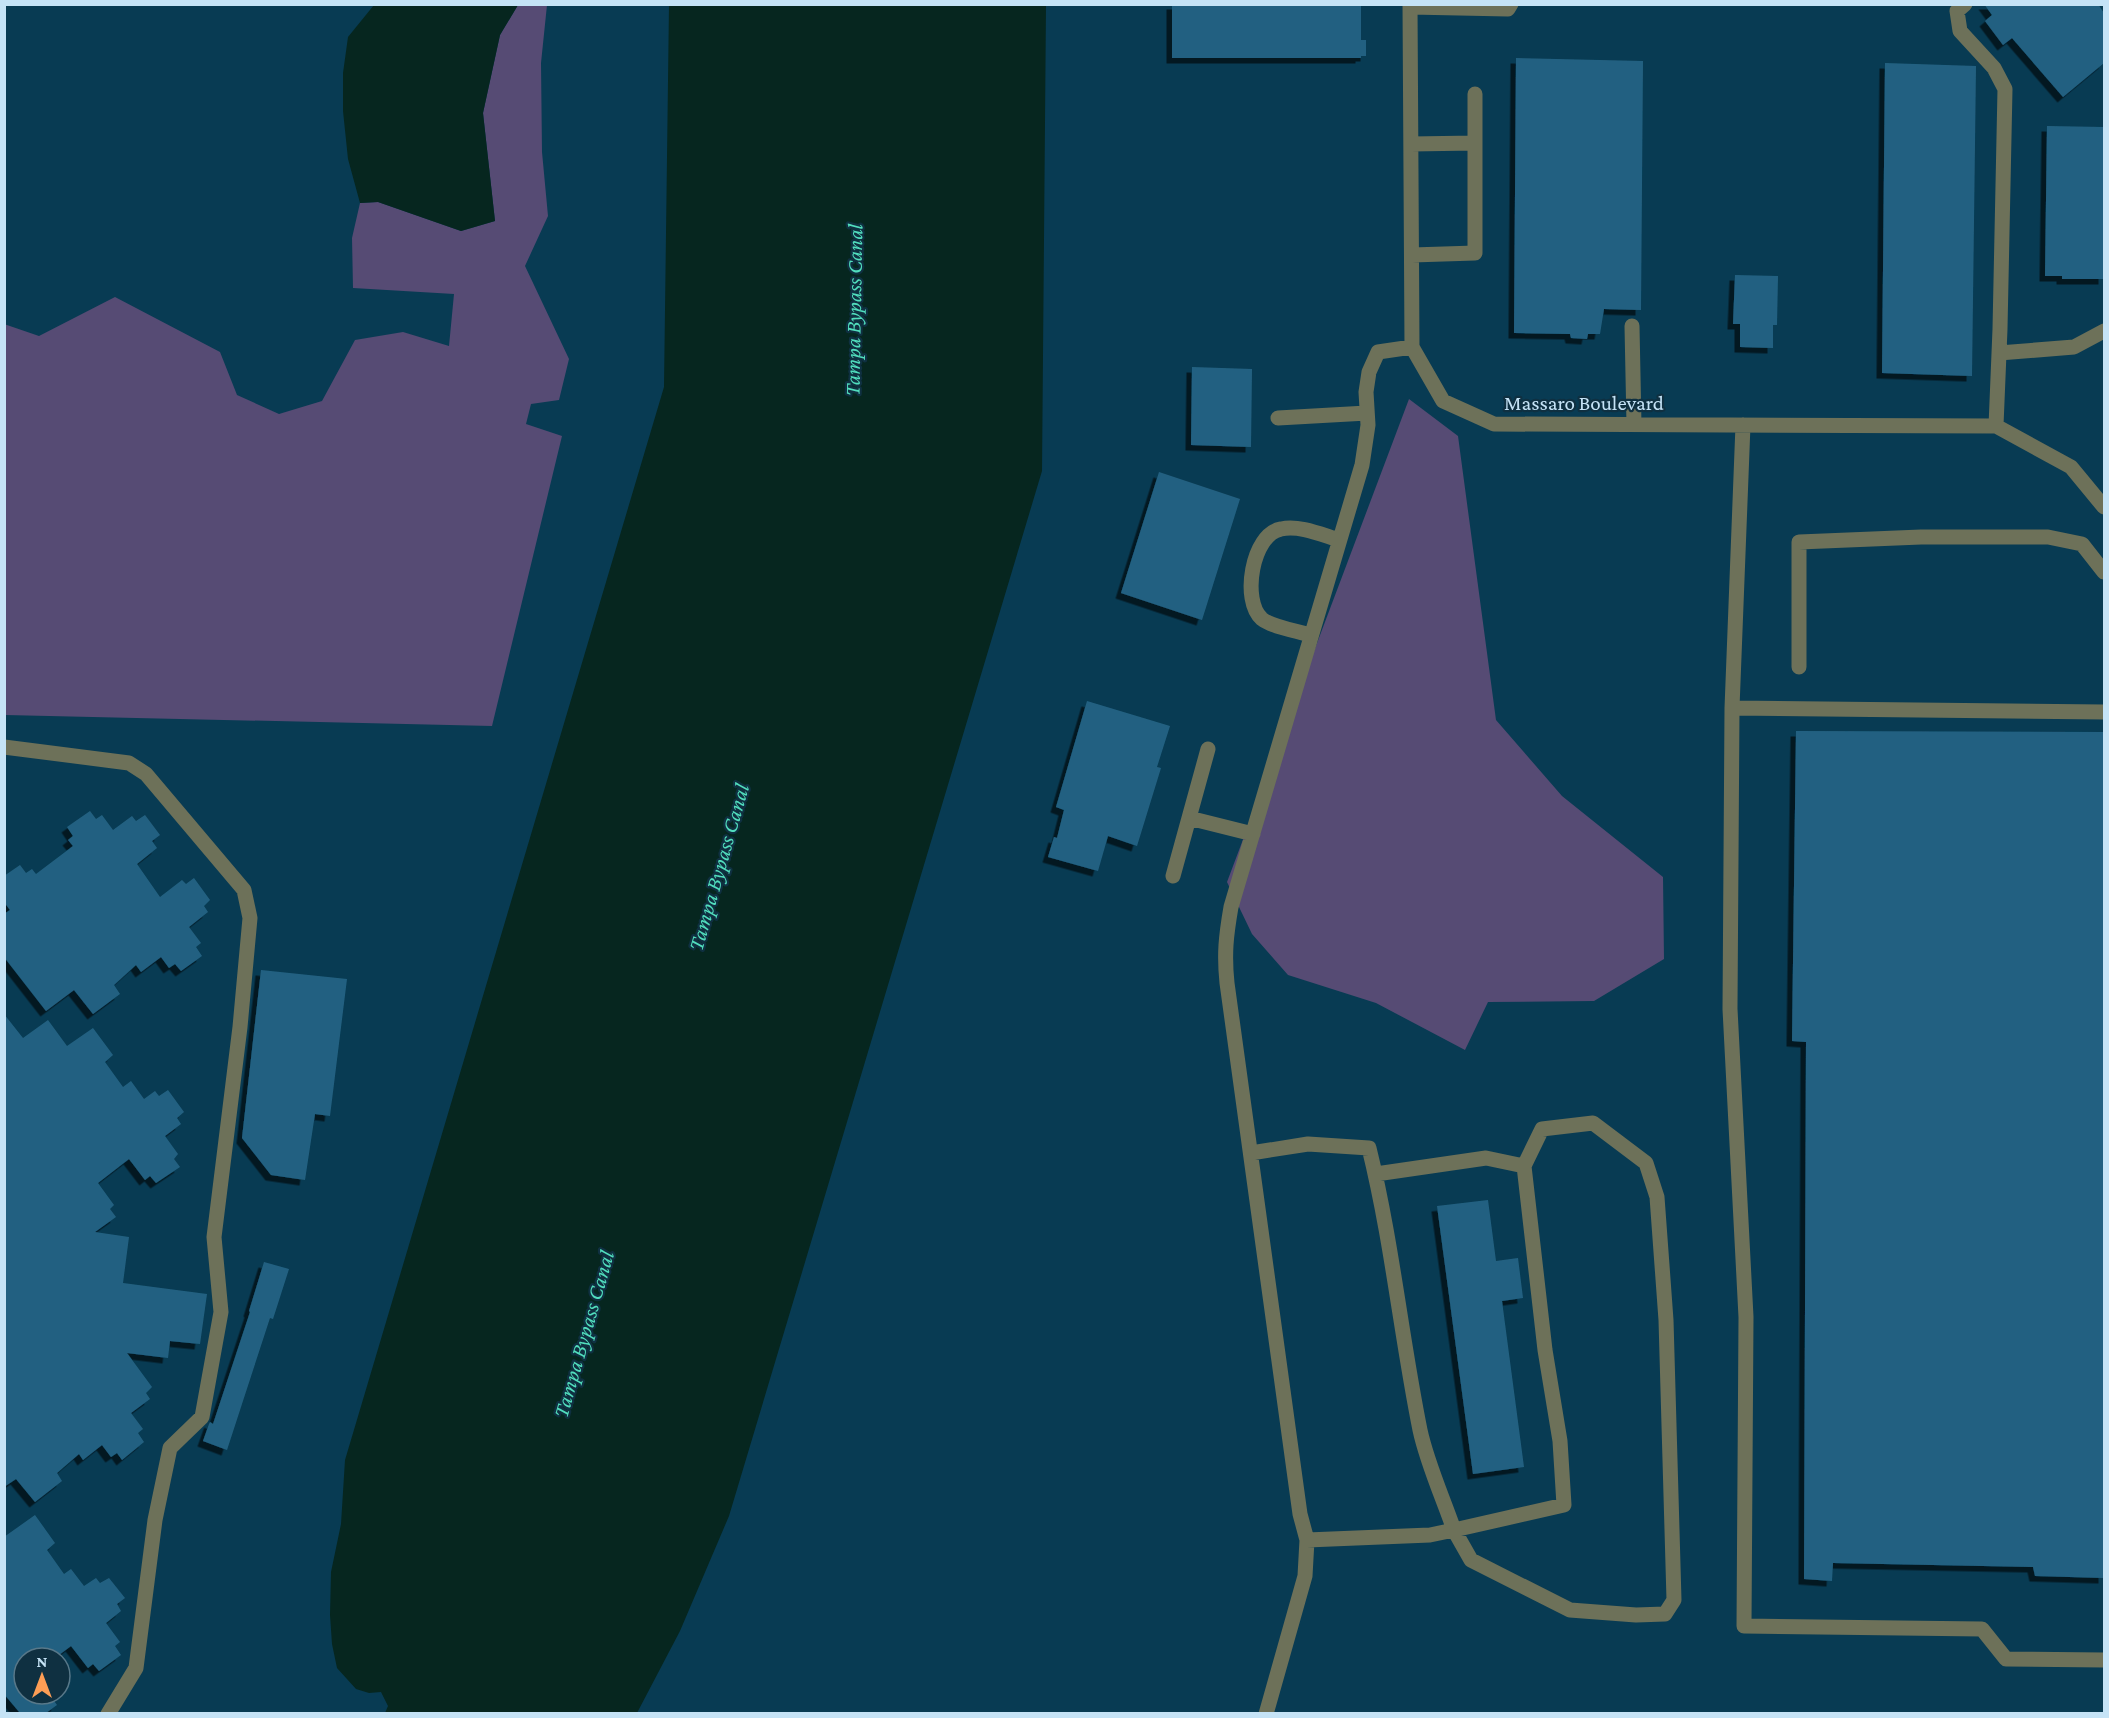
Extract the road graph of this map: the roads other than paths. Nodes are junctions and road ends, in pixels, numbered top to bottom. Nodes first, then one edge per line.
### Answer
1 (1511, 4) edge
2 (1965, 4) edge
3 (1410, 6) edge
4 (1475, 94) dead end
5 (1475, 143) junction
6 (1411, 144) junction
7 (1412, 255) junction
8 (1632, 326) dead end
9 (2104, 331) edge
10 (1412, 347) junction
11 (1999, 353) junction
12 (1367, 413) junction
13 (1278, 418) dead end
14 (1634, 425) junction
15 (1743, 425) junction
16 (1996, 426) junction
17 (2104, 507) edge
18 (1339, 540) junction
19 (2104, 572) edge
20 (1310, 635) junction
21 (1799, 667) dead end
22 (1732, 708) junction
23 (2104, 712) edge
24 (4, 747) edge
25 (1208, 749) dead end
26 (1189, 819) junction
27 (1252, 834) junction
28 (1173, 876) dead end
29 (1251, 1153) junction
30 (1524, 1166) junction
31 (1376, 1174) junction
32 (1454, 1530) junction
33 (1307, 1540) junction
34 (2104, 1660) edge
35 (108, 1713) edge
36 (1266, 1713) edge

1 - 3 street
2 - 11 street
3 - 6 street, Massaro Boulevard
4 - 5 street
5 - 6 street
5 - 7 street
6 - 7 street, Massaro Boulevard
7 - 10 street, Massaro Boulevard
8 - 14 street
9 - 11 street
10 - 12 street
10 - 14 street, Massaro Boulevard
11 - 16 street
12 - 13 street
12 - 18 street
14 - 15 street, Massaro Boulevard
15 - 16 street, Massaro Boulevard
15 - 22 street
16 - 17 street, Massaro Boulevard
18 - 20 street
18 - 20 street
19 - 21 street
20 - 27 street
22 - 23 street
22 - 34 street
24 - 35 street
25 - 26 street
26 - 27 street
26 - 28 street
27 - 29 street
29 - 31 street
29 - 33 street
30 - 31 street
30 - 32 street
30 - 32 street
31 - 32 street
32 - 33 street
33 - 36 street

